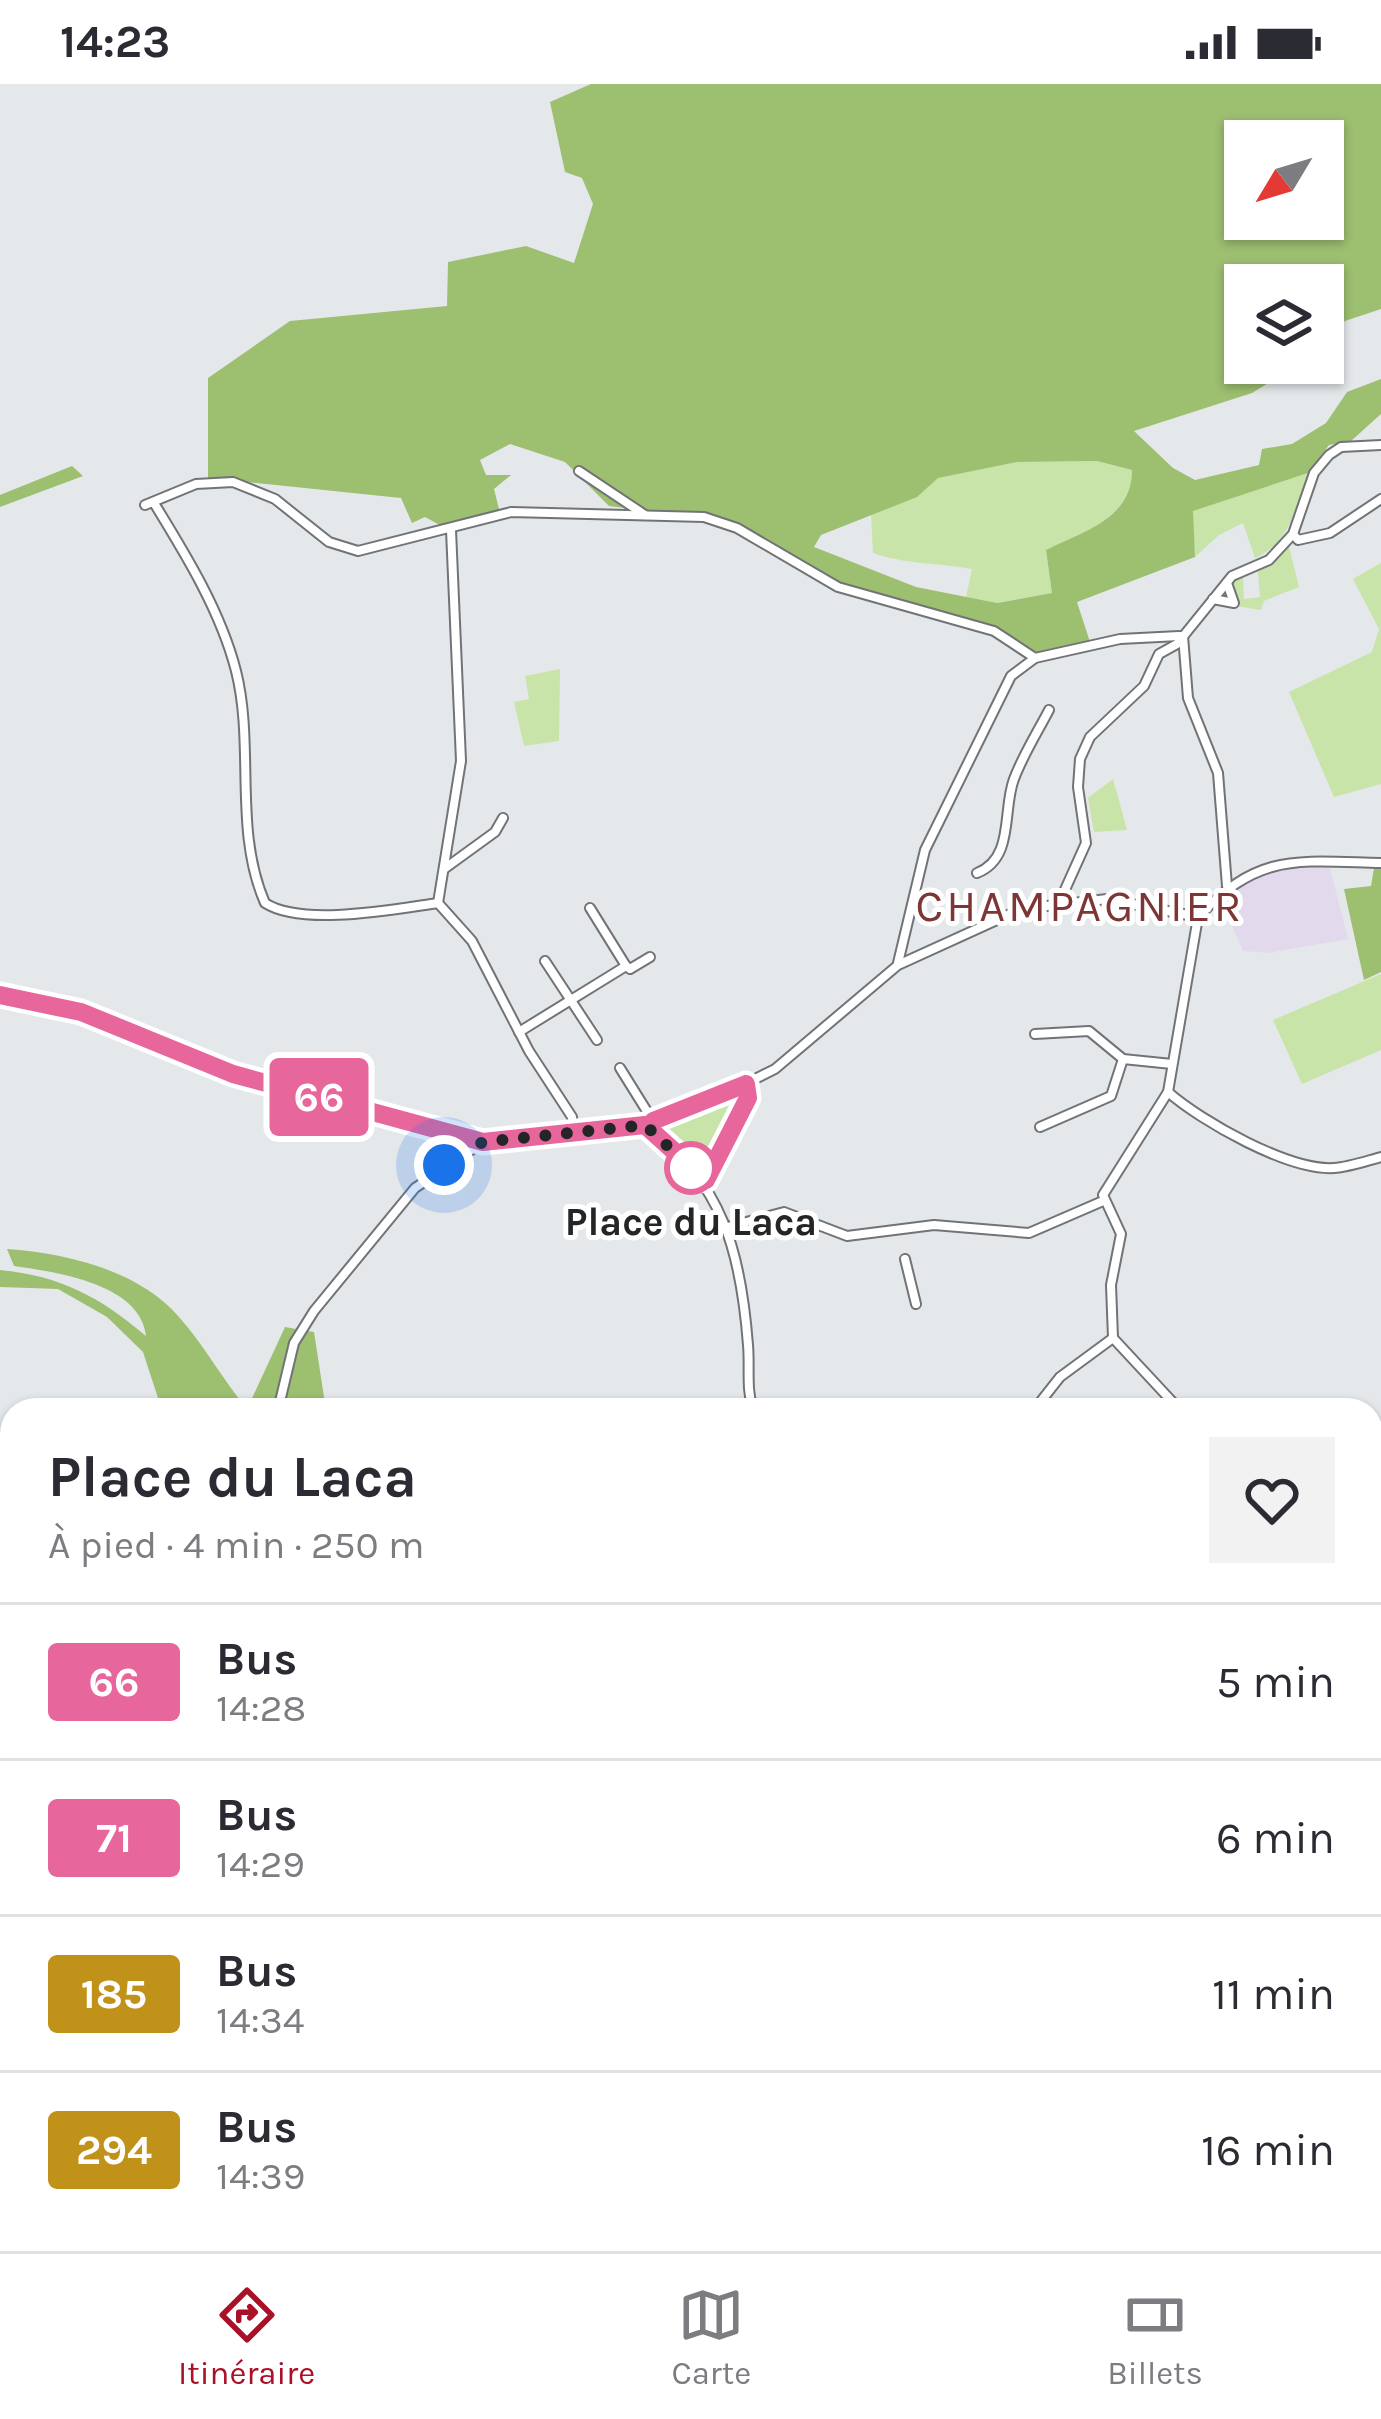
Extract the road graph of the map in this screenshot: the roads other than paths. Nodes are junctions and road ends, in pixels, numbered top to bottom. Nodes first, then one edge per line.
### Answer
1 (1381, 445) edge
2 (578, 471) dead end
3 (1381, 499) edge
4 (646, 516) junction
5 (451, 530) junction
6 (1293, 534) junction
7 (1227, 583) junction
8 (1213, 599) junction
9 (1183, 635) junction
10 (1163, 645) junction
11 (1035, 658) junction
12 (1049, 710) dead end
13 (503, 818) dead end
14 (1381, 863) edge
15 (442, 870) junction
16 (977, 873) dead end
17 (1227, 886) junction
18 (438, 903) junction
19 (1059, 904) junction
20 (590, 908) dead end
21 (1198, 917) junction
22 (650, 957) dead end
23 (545, 961) dead end
24 (898, 965) junction
25 (626, 966) junction
26 (0, 995) edge
27 (571, 998) junction
28 (519, 1032) junction
29 (1035, 1034) dead end
30 (597, 1040) dead end
31 (1124, 1059) junction
32 (1172, 1064) junction
33 (620, 1068) dead end
34 (746, 1084) junction
35 (1168, 1092) junction
36 (649, 1123) junction
37 (1040, 1127) dead end
38 (574, 1132) junction
39 (483, 1142) junction
40 (1381, 1157) edge
41 (706, 1180) junction
42 (1102, 1202) junction
43 (724, 1228) junction
44 (905, 1259) dead end
45 (916, 1304) dead end
46 (1113, 1338) junction
47 (281, 1398) edge
48 (752, 1398) edge
49 (1043, 1398) edge
50 (1169, 1398) edge

1 - 6 street
2 - 4 street
3 - 6 street
4 - 5 street
4 - 11 street
5 - 15 street
5 - 18 street
6 - 7 street
7 - 8 street
7 - 8 street
8 - 9 street
9 - 10 street
9 - 17 street
10 - 11 street
10 - 19 street
11 - 24 street
12 - 16 street
13 - 15 street
14 - 17 street
15 - 18 street
17 - 21 street
18 - 28 street
19 - 21 street
19 - 24 street
20 - 25 street
21 - 32 street
22 - 25 street
23 - 27 street
24 - 34 street
25 - 27 street
26 - 39 street
27 - 28 street
27 - 30 street
28 - 38 street
29 - 31 street
31 - 32 street
31 - 37 street
32 - 35 street
33 - 36 street
34 - 36 street
34 - 41 street
35 - 40 street
35 - 42 street
36 - 38 street
36 - 41 street
38 - 39 street
39 - 47 street
41 - 43 street
42 - 43 street
42 - 46 street
43 - 48 street
44 - 45 street
46 - 49 street
46 - 50 street

